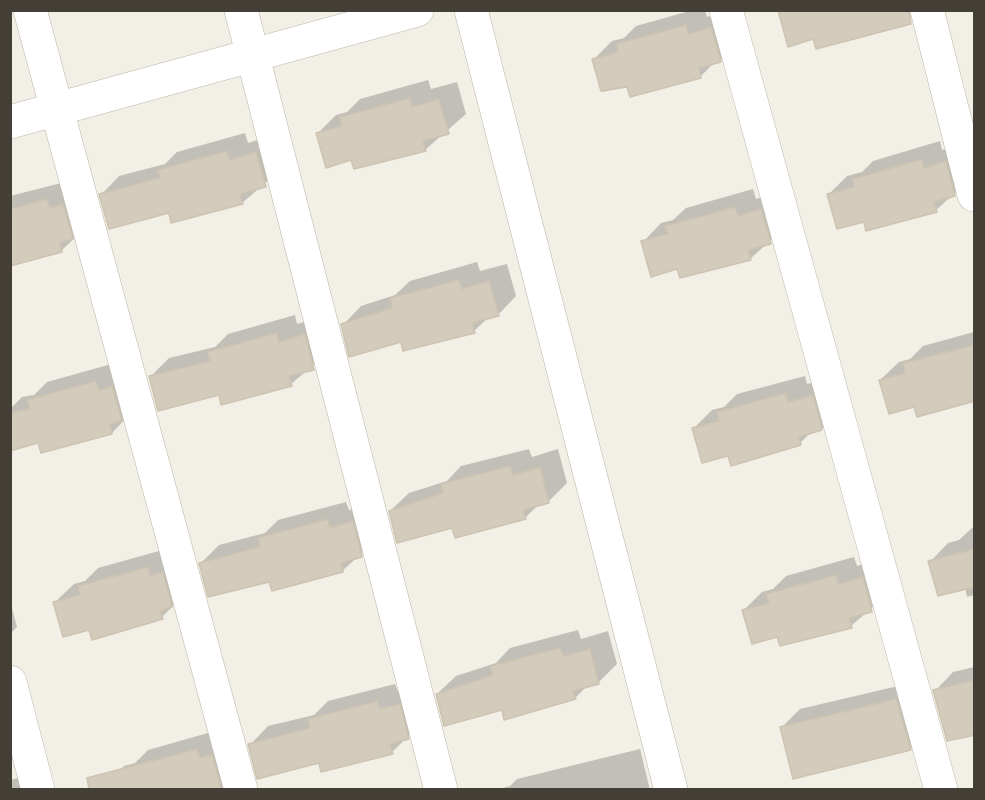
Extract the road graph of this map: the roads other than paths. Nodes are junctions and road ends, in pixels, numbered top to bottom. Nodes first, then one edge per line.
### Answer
1 (30, 10) edge
2 (241, 10) edge
3 (417, 10) edge
4 (471, 10) edge
5 (726, 10) edge
6 (927, 10) edge
7 (253, 54) junction
8 (56, 108) junction
9 (10, 122) edge
10 (975, 195) edge
11 (10, 682) edge
12 (38, 789) edge
13 (241, 789) edge
14 (441, 789) edge
15 (671, 789) edge
16 (941, 789) edge

1 - 8 street
2 - 7 street
3 - 7 street
4 - 15 street
5 - 16 street
6 - 10 street
7 - 8 street
7 - 14 street
8 - 9 street
8 - 13 street
11 - 12 street

